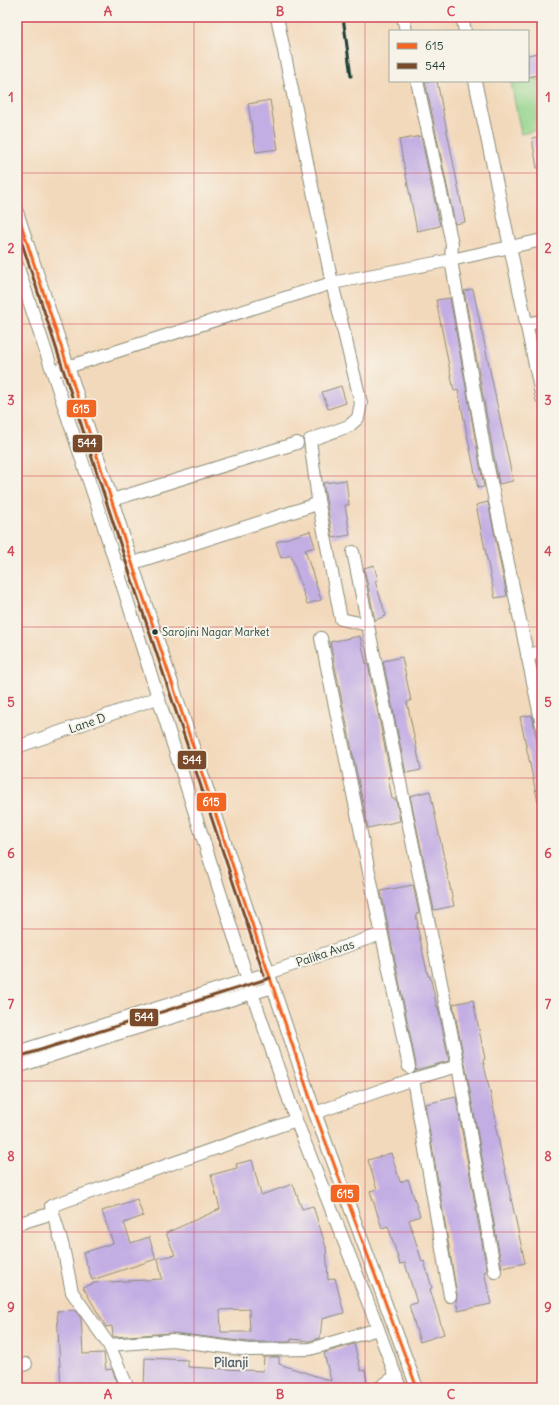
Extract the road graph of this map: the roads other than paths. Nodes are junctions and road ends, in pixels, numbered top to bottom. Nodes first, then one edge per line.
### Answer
1 (277, 17) edge
2 (403, 17) edge
3 (462, 17) edge
4 (406, 30) edge
5 (465, 30) edge
6 (417, 82) edge
7 (475, 82) edge
8 (17, 212) edge
9 (542, 240) edge
10 (510, 247) junction
11 (451, 260) junction
12 (17, 265) edge
13 (332, 283) junction
14 (542, 321) edge
15 (526, 324) junction
16 (68, 366) junction
17 (53, 372) junction
18 (542, 398) edge
19 (297, 442) dead end
20 (112, 500) junction
21 (318, 500) junction
22 (353, 552) dead end
23 (132, 563) junction
24 (116, 568) junction
25 (368, 625) junction
26 (321, 638) dead end
27 (542, 652) edge
28 (527, 655) junction
29 (157, 698) junction
30 (542, 725) edge
31 (17, 747) edge
32 (381, 934) junction
33 (269, 974) junction
34 (248, 980) junction
35 (273, 986) junction
36 (252, 993) junction
37 (17, 1052) edge
38 (409, 1066) dead end
39 (458, 1066) junction
40 (17, 1067) edge
41 (413, 1079) junction
42 (315, 1113) junction
43 (296, 1120) junction
44 (53, 1213) junction
45 (17, 1224) edge
46 (495, 1272) dead end
47 (450, 1296) dead end
48 (378, 1329) junction
49 (109, 1345) junction
50 (398, 1382) edge
51 (128, 1388) edge
52 (379, 1388) edge
53 (417, 1388) edge

1 - 13 street
2 - 4 street
3 - 5 street
6 - 11 street
7 - 10 street
8 - 16 street
9 - 10 street
10 - 11 street
10 - 15 street
11 - 13 street
11 - 28 street
12 - 17 street
13 - 16 street
13 - 21 street
14 - 15 street
15 - 18 street
16 - 17 street
16 - 20 street
17 - 24 street
19 - 20 street
20 - 23 street
21 - 23 street
21 - 25 street
22 - 25 street
23 - 24 street
23 - 33 street
24 - 29 street
25 - 39 street
26 - 32 street
27 - 28 street
28 - 30 street
29 - 31 street, Lane D
29 - 34 street
32 - 33 street, Palika Avas
32 - 38 street
33 - 34 street, Palika Avas
33 - 35 street
34 - 36 street
34 - 37 street, Palika Avas
35 - 36 street
35 - 42 street
36 - 40 street
36 - 43 street
39 - 41 street
39 - 46 street
41 - 42 street
41 - 47 street
42 - 53 street
43 - 44 street
43 - 48 street
44 - 45 street
44 - 49 street
48 - 49 street
48 - 50 street
49 - 51 street
50 - 52 street

